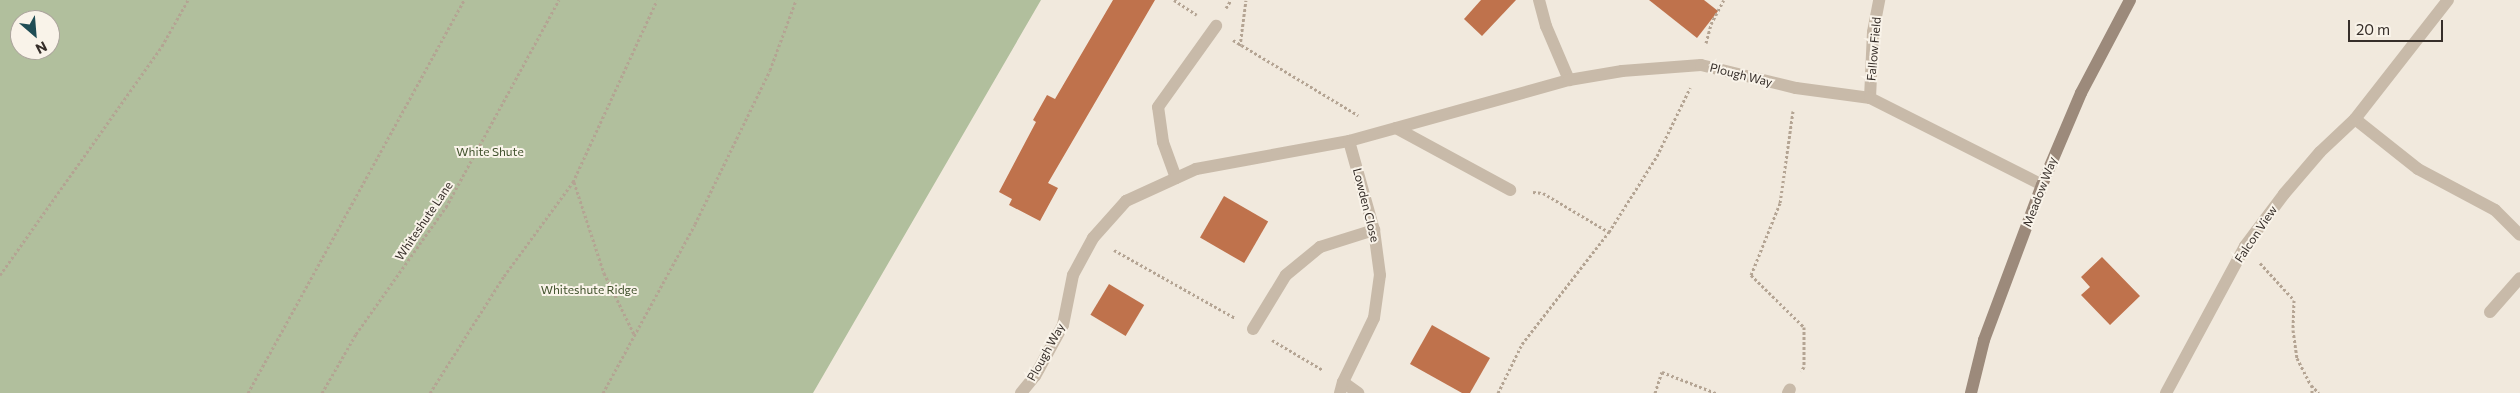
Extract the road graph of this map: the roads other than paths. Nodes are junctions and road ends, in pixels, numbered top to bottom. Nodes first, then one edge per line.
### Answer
1 (1539, 0) edge
2 (1879, 0) edge
3 (2130, 0) edge
4 (2448, 0) edge
5 (1216, 26) road end
6 (1569, 80) junction
7 (1870, 98) junction
8 (2355, 119) junction
9 (1391, 129) junction
10 (1349, 141) junction
11 (1176, 178) junction
12 (2042, 185) junction
13 (1510, 190) road end
14 (1374, 230) junction
15 (2520, 235) edge
16 (2520, 278) edge
17 (2490, 312) dead end
18 (1253, 328) road end
19 (1341, 388) edge
20 (1021, 393) edge
21 (1358, 393) edge
22 (1971, 393) edge
23 (2166, 393) edge

1 - 6 street
2 - 7 street, Fallow Field
3 - 12 street, Meadow Way
4 - 8 street, Falcon View
5 - 11 street
6 - 7 street, Plough Way
6 - 9 street, Plough Way
7 - 12 street, Plough Way
8 - 15 street
8 - 23 street, Falcon View
9 - 10 street, Plough Way
9 - 13 street
10 - 11 street, Plough Way
10 - 14 street, Lowden Close
11 - 20 street, Plough Way
12 - 22 street, Meadow Way
14 - 18 street
14 - 19 street, Lowden Close
16 - 17 street
19 - 21 street

